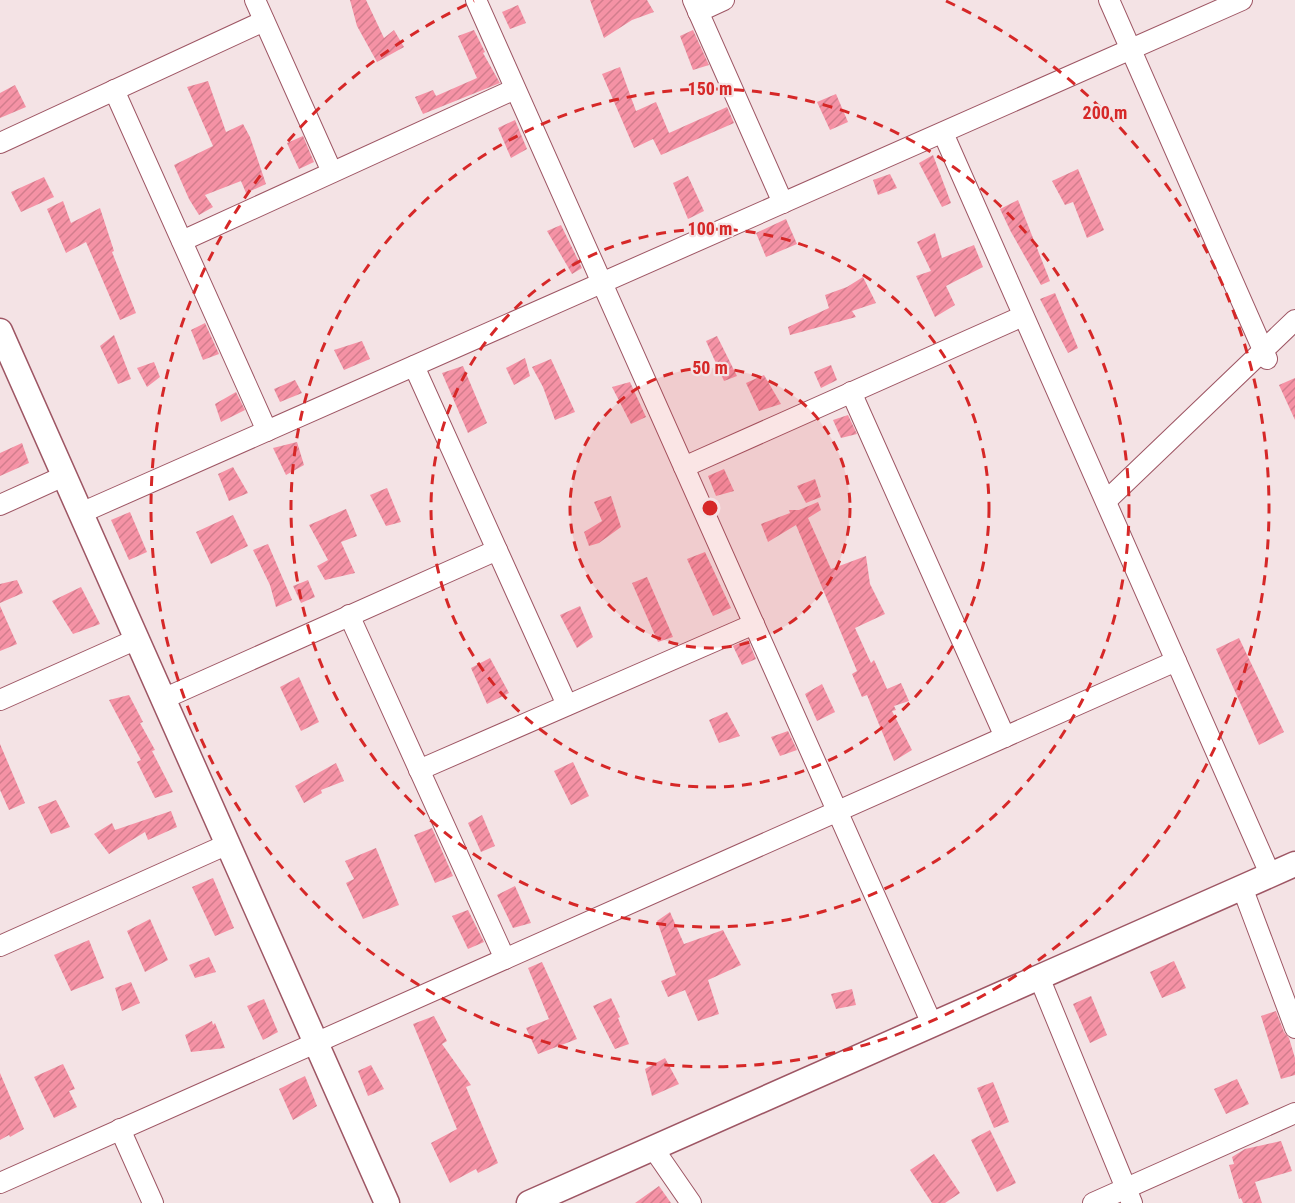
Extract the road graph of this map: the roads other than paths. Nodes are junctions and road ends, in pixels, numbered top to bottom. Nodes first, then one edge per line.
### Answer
1 (255, 0) edge
2 (476, 0) edge
3 (724, 0) edge
4 (1108, 0) edge
5 (1242, 0) edge
6 (696, 6) edge
7 (264, 21) junction
8 (1130, 49) junction
9 (515, 89) junction
10 (114, 90) junction
11 (942, 132) junction
12 (0, 143) edge
13 (332, 172) junction
14 (783, 203) junction
15 (182, 241) junction
16 (602, 283) junction
17 (1023, 316) junction
18 (1295, 320) edge
19 (0, 331) edge
20 (1265, 355) junction
21 (414, 366) junction
22 (851, 392) junction
23 (267, 431) junction
24 (684, 467) junction
25 (64, 476) junction
26 (1106, 501) junction
27 (0, 505) edge
28 (81, 513) junction
29 (497, 550) junction
30 (349, 615) junction
31 (753, 624) junction
32 (136, 639) junction
33 (1176, 661) junction
34 (163, 699) junction
35 (0, 700) edge
36 (567, 705) junction
37 (1005, 737) junction
38 (419, 770) junction
39 (837, 812) junction
40 (228, 844) junction
41 (1295, 864) edge
42 (1270, 874) junction
43 (1242, 887) junction
44 (0, 946) edge
45 (505, 959) junction
46 (1039, 977) junction
47 (932, 1024) junction
48 (1295, 1028) edge
49 (316, 1043) junction
50 (1295, 1113) edge
51 (120, 1129) junction
52 (653, 1148) junction
53 (0, 1183) edge
54 (1129, 1196) edge
55 (153, 1203) edge
56 (387, 1203) edge
57 (529, 1203) edge
58 (691, 1203) edge
59 (1093, 1203) edge

1 - 7 street
2 - 9 street
3 - 6 street
4 - 8 street
5 - 8 street
6 - 14 street
7 - 10 street
7 - 13 street
8 - 11 street
8 - 20 street
9 - 13 street
9 - 16 street
10 - 12 street
10 - 15 street
11 - 14 street
11 - 17 street
13 - 15 street
14 - 16 street
15 - 23 street
16 - 21 street
16 - 24 street
17 - 22 street
17 - 26 street
18 - 20 street
19 - 25 street
20 - 26 street
21 - 23 street
21 - 29 street
22 - 24 street
22 - 37 street
23 - 28 street
24 - 31 street
25 - 27 street
25 - 28 street
26 - 33 street
28 - 32 street
29 - 30 street
29 - 36 street
30 - 34 street
30 - 38 street
31 - 36 street
31 - 39 street
32 - 34 street
32 - 35 street
33 - 37 street
33 - 42 street
34 - 40 street
36 - 38 street
37 - 39 street
38 - 45 street
39 - 45 street
39 - 47 street
40 - 44 street
40 - 49 street
41 - 42 street
42 - 43 street
43 - 46 street
43 - 48 street
45 - 49 street
46 - 47 street
46 - 54 street
47 - 52 street
49 - 51 street
49 - 56 street
50 - 54 street
51 - 53 street
51 - 55 street
52 - 57 street
52 - 58 street
54 - 59 street

